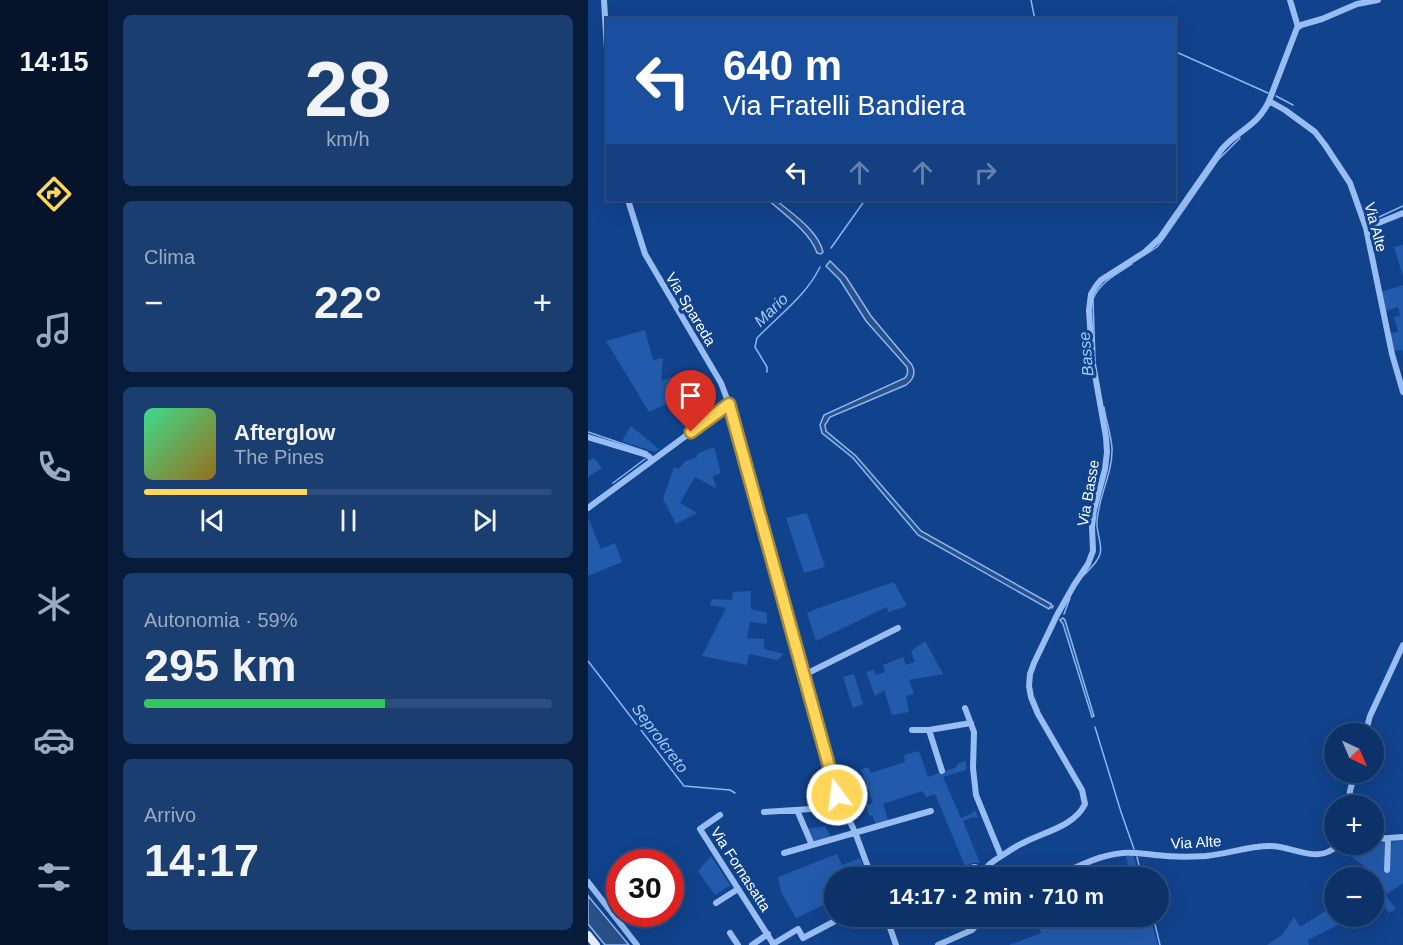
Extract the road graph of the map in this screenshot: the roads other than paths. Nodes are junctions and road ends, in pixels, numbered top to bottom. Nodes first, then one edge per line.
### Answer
1 (604, 0) edge
2 (1290, 0) edge
3 (1378, 0) edge
4 (1298, 27) junction
5 (606, 33) edge
6 (1269, 101) junction
7 (628, 201) edge
8 (1403, 213) edge
9 (1366, 228) junction
10 (1403, 392) edge
11 (729, 404) junction
12 (588, 437) edge
13 (652, 460) junction
14 (588, 508) edge
15 (898, 628) dead end
16 (1403, 645) edge
17 (804, 675) junction
18 (965, 708) dead end
19 (971, 723) junction
20 (1368, 723) edge
21 (912, 730) dead end
22 (929, 730) junction
23 (942, 771) dead end
24 (842, 807) junction
25 (797, 810) junction
26 (931, 811) dead end
27 (764, 812) dead end
28 (720, 815) dead end
29 (855, 832) junction
30 (1403, 837) edge
31 (1384, 839) edge
32 (1388, 839) junction
33 (812, 845) junction
34 (784, 853) dead end
35 (1324, 855) edge
36 (1001, 856) junction
37 (868, 867) edge
38 (986, 867) edge
39 (1078, 867) edge
40 (1387, 870) dead end
41 (588, 882) edge
42 (738, 889) junction
43 (716, 903) dead end
44 (794, 921) dead end
45 (824, 927) edge
46 (890, 927) edge
47 (975, 927) edge
48 (798, 929) junction
49 (730, 933) dead end
50 (768, 934) junction
51 (588, 935) edge
52 (774, 944) edge
53 (596, 945) edge
54 (637, 945) edge
55 (738, 945) edge
56 (752, 945) edge
57 (896, 945) edge
58 (938, 945) edge

1 - 5 street
2 - 4 street
3 - 4 street
4 - 6 street
6 - 9 street, Via Alte
6 - 36 street, Via Basse
7 - 11 street, Via Spareda
8 - 9 street
9 - 10 street, Via Alte
11 - 13 street
11 - 17 street, Via Spareda
12 - 13 street
13 - 14 street
15 - 17 street
16 - 20 street
17 - 24 street, Via Spareda
18 - 19 street
19 - 22 street
19 - 36 street
21 - 22 street
22 - 23 street
24 - 25 street
24 - 29 street, Via Spareda
25 - 27 street
25 - 33 street
26 - 29 street
28 - 42 street, Via Fornasatta
29 - 33 street
29 - 37 street, Via Spareda
30 - 32 street
31 - 32 street
32 - 40 street
33 - 34 street
35 - 39 street, Via Alte
36 - 38 street, Via Basse
41 - 54 street
42 - 43 street
42 - 50 street, Via Fornasatta
44 - 48 street
45 - 48 street
46 - 57 street
47 - 58 street
48 - 52 street, Via Fornasatta
49 - 55 street
50 - 52 street, Via Fornasatta
50 - 56 street
51 - 53 main road

